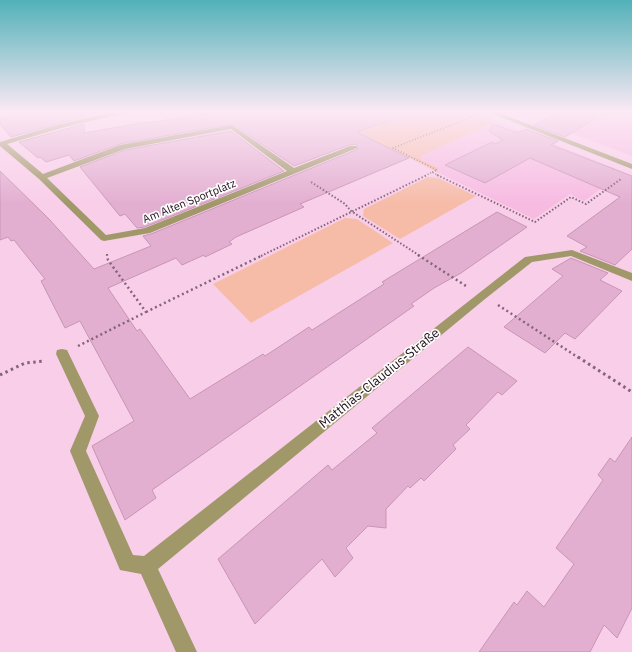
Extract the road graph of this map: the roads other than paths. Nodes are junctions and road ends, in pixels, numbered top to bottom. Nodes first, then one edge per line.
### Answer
1 (148, 142) edge
2 (253, 142) edge
3 (569, 142) edge
4 (1, 144) edge
5 (353, 148) dead end
6 (632, 167) edge
7 (293, 171) junction
8 (42, 177) junction
9 (632, 277) edge
10 (62, 354) dead end
11 (147, 566) junction
12 (187, 652) edge

1 - 8 street
2 - 7 street
3 - 6 street
4 - 8 street
5 - 7 street, Am Alten Sportplatz
7 - 8 street, Am Alten Sportplatz
9 - 11 street, Matthias-Claudius-Straße
10 - 11 street
11 - 12 street

